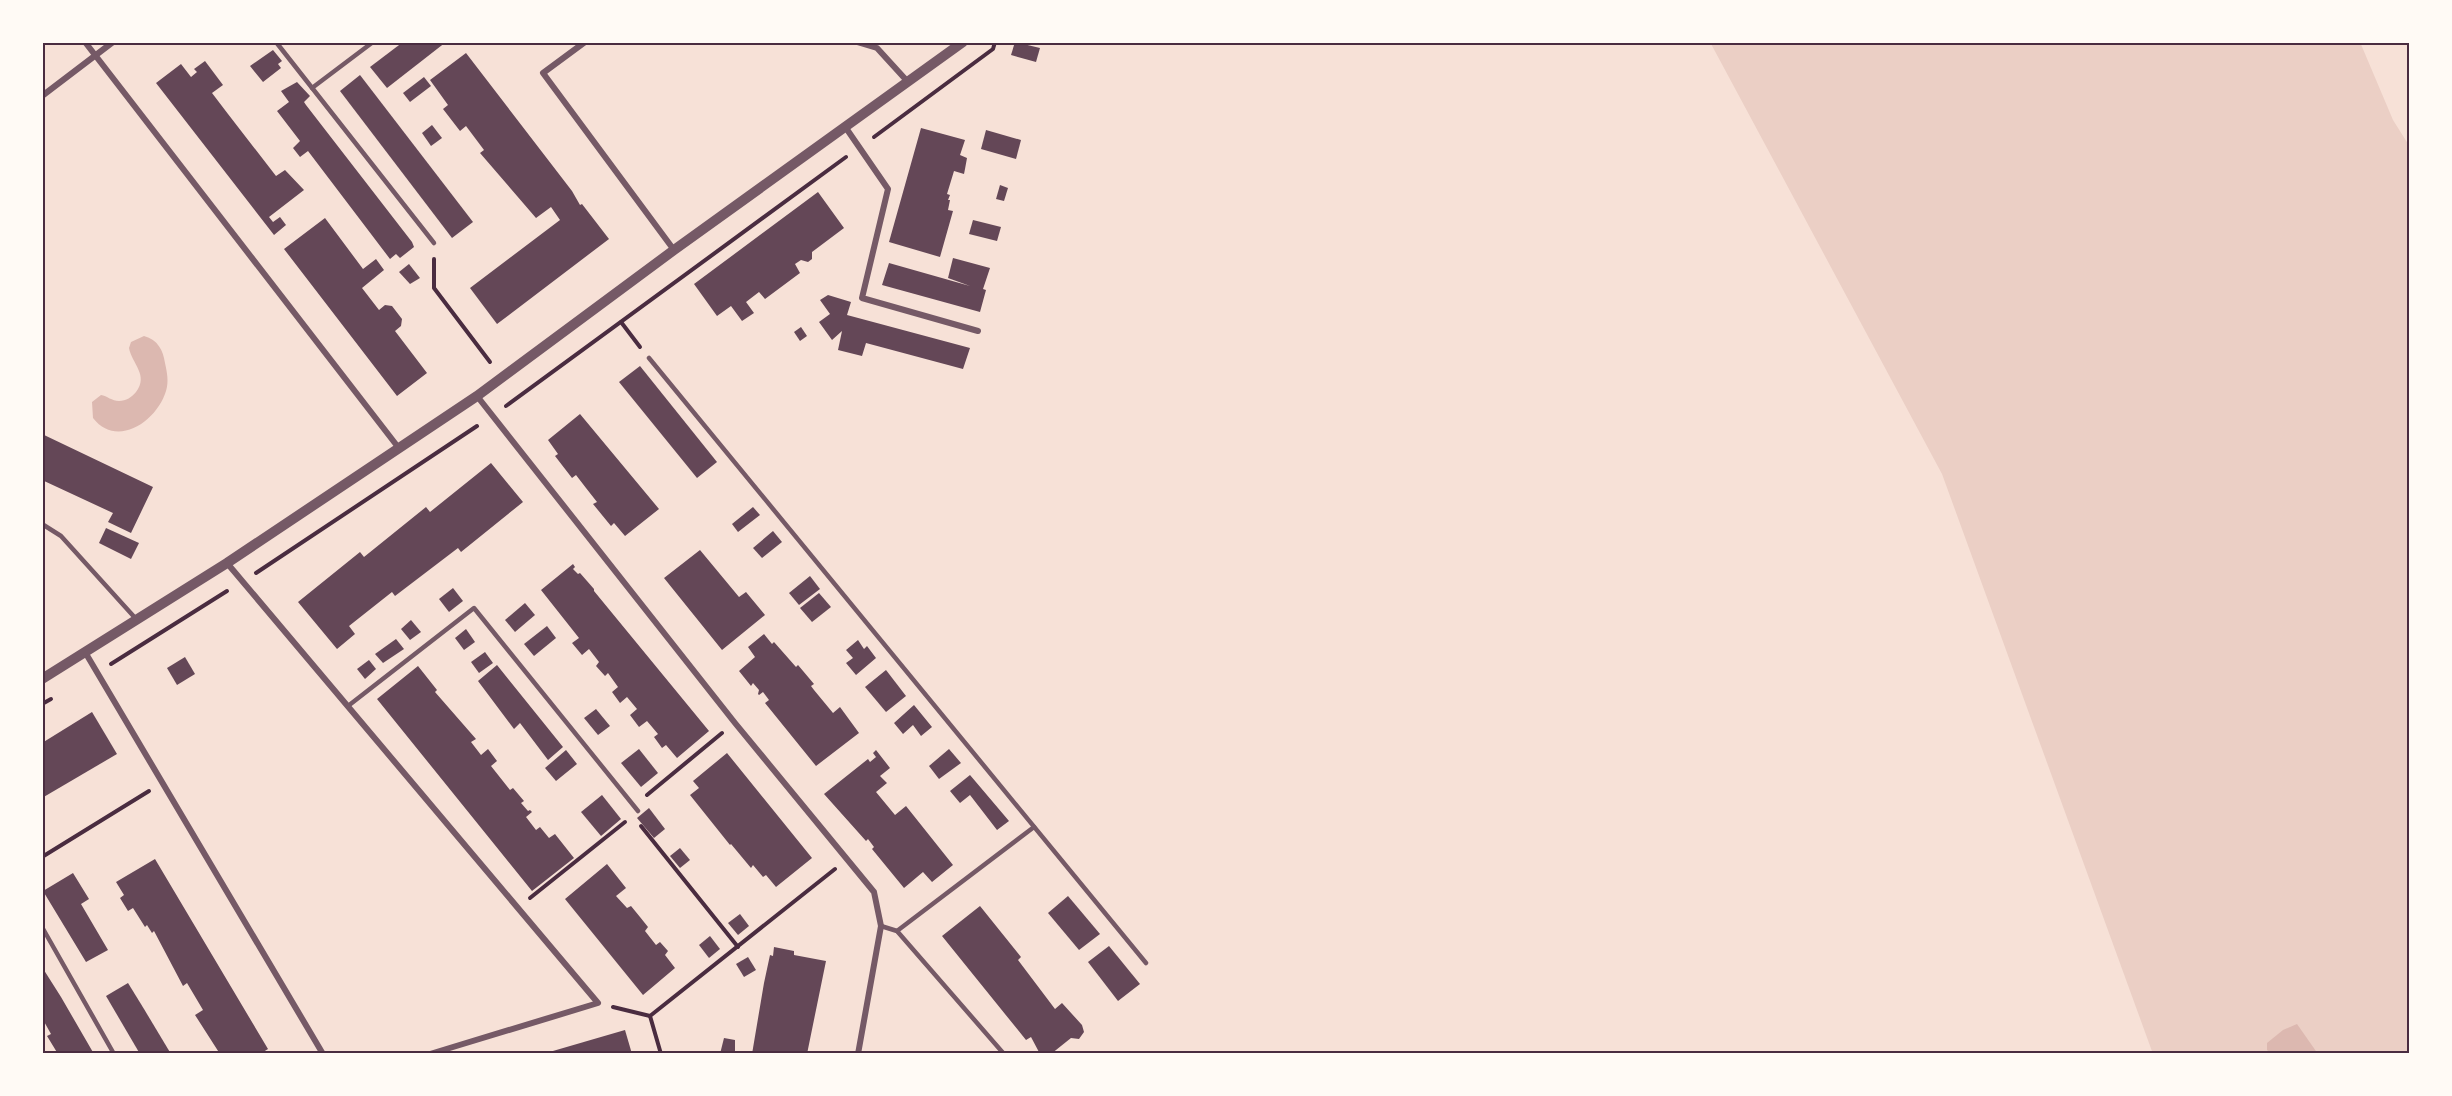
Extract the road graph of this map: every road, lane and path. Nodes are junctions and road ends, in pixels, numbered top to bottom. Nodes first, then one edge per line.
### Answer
1 (85, 42) edge
2 (113, 42) edge
3 (276, 42) edge
4 (373, 42) edge
5 (585, 42) edge
6 (857, 42) edge
7 (963, 42) edge
8 (995, 42) edge
9 (95, 56) junction
10 (908, 82) junction
11 (312, 88) junction
12 (42, 96) edge
13 (846, 128) junction
14 (859, 147) junction
15 (434, 243) joint
16 (674, 250) junction
17 (605, 303) junction
18 (622, 323) junction
19 (978, 331) dead end
20 (649, 358) joint
21 (503, 378) junction
22 (477, 396) junction
23 (493, 416) junction
24 (398, 447) junction
25 (42, 524) edge
26 (227, 563) junction
27 (243, 582) junction
28 (136, 620) junction
29 (85, 652) junction
30 (96, 673) junction
31 (42, 679) edge
32 (60, 694) dead end
33 (42, 704) edge
34 (348, 706) junction
35 (735, 723) junction
36 (162, 783) junction
37 (634, 806) junction
38 (638, 811) joint
39 (632, 816) junction
40 (1034, 827) junction
41 (42, 857) edge
42 (846, 860) junction
43 (518, 907) junction
44 (880, 926) junction
45 (42, 927) edge
46 (897, 931) junction
47 (738, 947) junction
48 (1146, 963) dead end
49 (598, 1003) junction
50 (650, 1016) junction
51 (114, 1054) edge
52 (323, 1054) edge
53 (429, 1054) edge
54 (661, 1054) edge
55 (858, 1054) edge
56 (1004, 1054) edge

1 - 9 street
2 - 9 street
3 - 11 lane
4 - 11 lane
5 - 16 street
6 - 10 street
7 - 10 street
8 - 14 path
9 - 12 street
9 - 24 street
10 - 13 street
11 - 15 lane
13 - 14 street
13 - 16 street
14 - 18 path
14 - 19 street
15 - 21 path
16 - 17 street
17 - 18 path
17 - 21 street
18 - 20 path
18 - 23 path
20 - 40 lane
21 - 22 street
22 - 23 street
22 - 24 street
23 - 27 path
23 - 35 street
24 - 26 street
25 - 28 lane
26 - 27 street
26 - 28 street
27 - 30 path
27 - 34 street
28 - 29 street
29 - 30 street
29 - 31 street
30 - 36 street
32 - 33 path
34 - 37 lane
34 - 43 street
35 - 37 path
35 - 42 street
36 - 41 path
36 - 52 street
37 - 38 lane
38 - 39 path
39 - 43 path
39 - 47 path
40 - 46 lane
40 - 48 lane
42 - 44 street
42 - 47 path
43 - 49 street
44 - 46 lane
44 - 55 street
45 - 51 lane
46 - 56 lane
47 - 50 path
49 - 50 path
49 - 53 street
50 - 54 path

